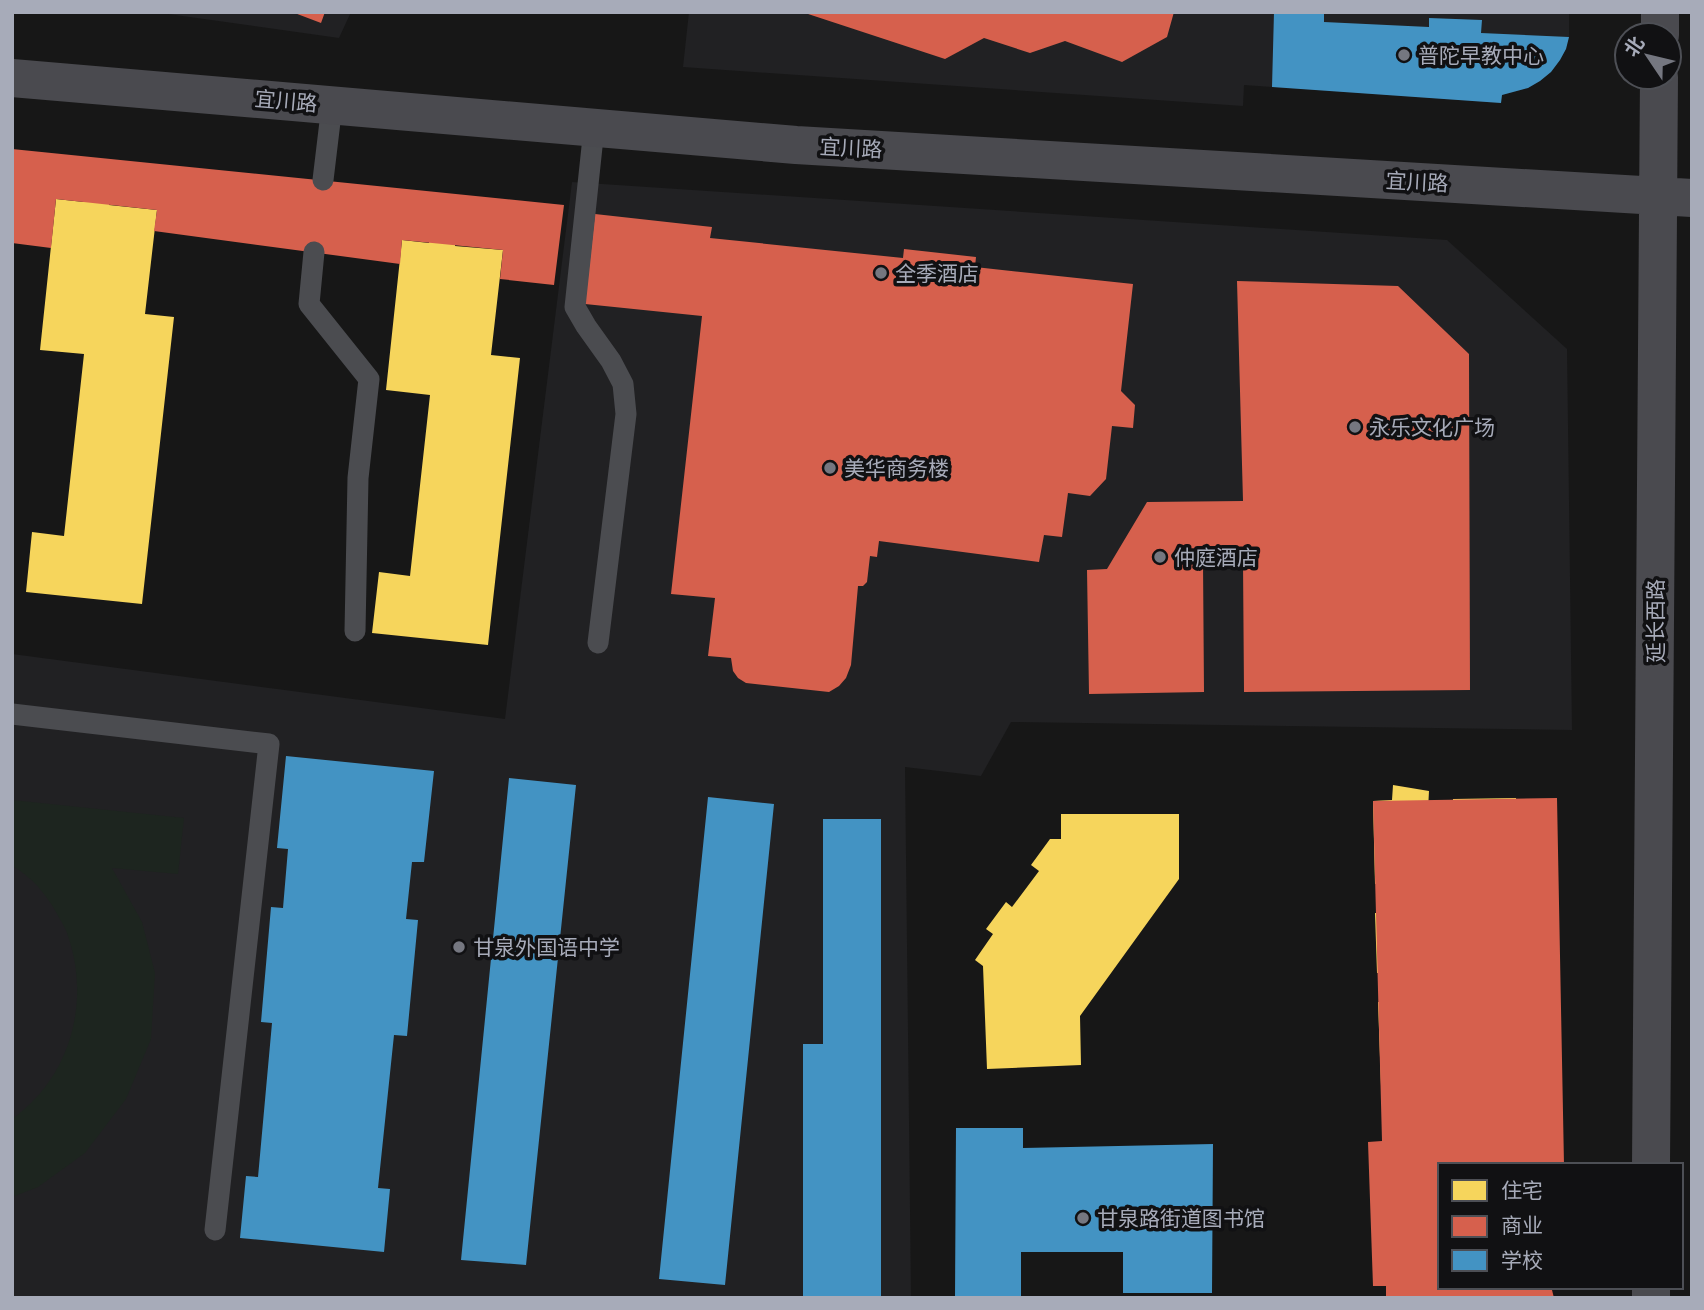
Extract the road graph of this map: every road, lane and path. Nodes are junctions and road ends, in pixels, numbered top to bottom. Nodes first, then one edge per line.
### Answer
1 (12, 78) edge
2 (1661, 91) edge
3 (332, 105) junction
4 (594, 128) junction
5 (323, 180) dead end
6 (1675, 197) edge
7 (314, 252) dead end
8 (355, 631) dead end
9 (598, 643) dead end
10 (12, 714) edge
11 (1651, 1163) edge
12 (215, 1230) dead end

1 - 3 street, 宜川路
2 - 6 street, 延长西路
3 - 4 street, 宜川路
3 - 5 lane
4 - 6 street, 宜川路
4 - 9 lane
6 - 11 street, 延长西路
7 - 8 lane
10 - 12 lane

